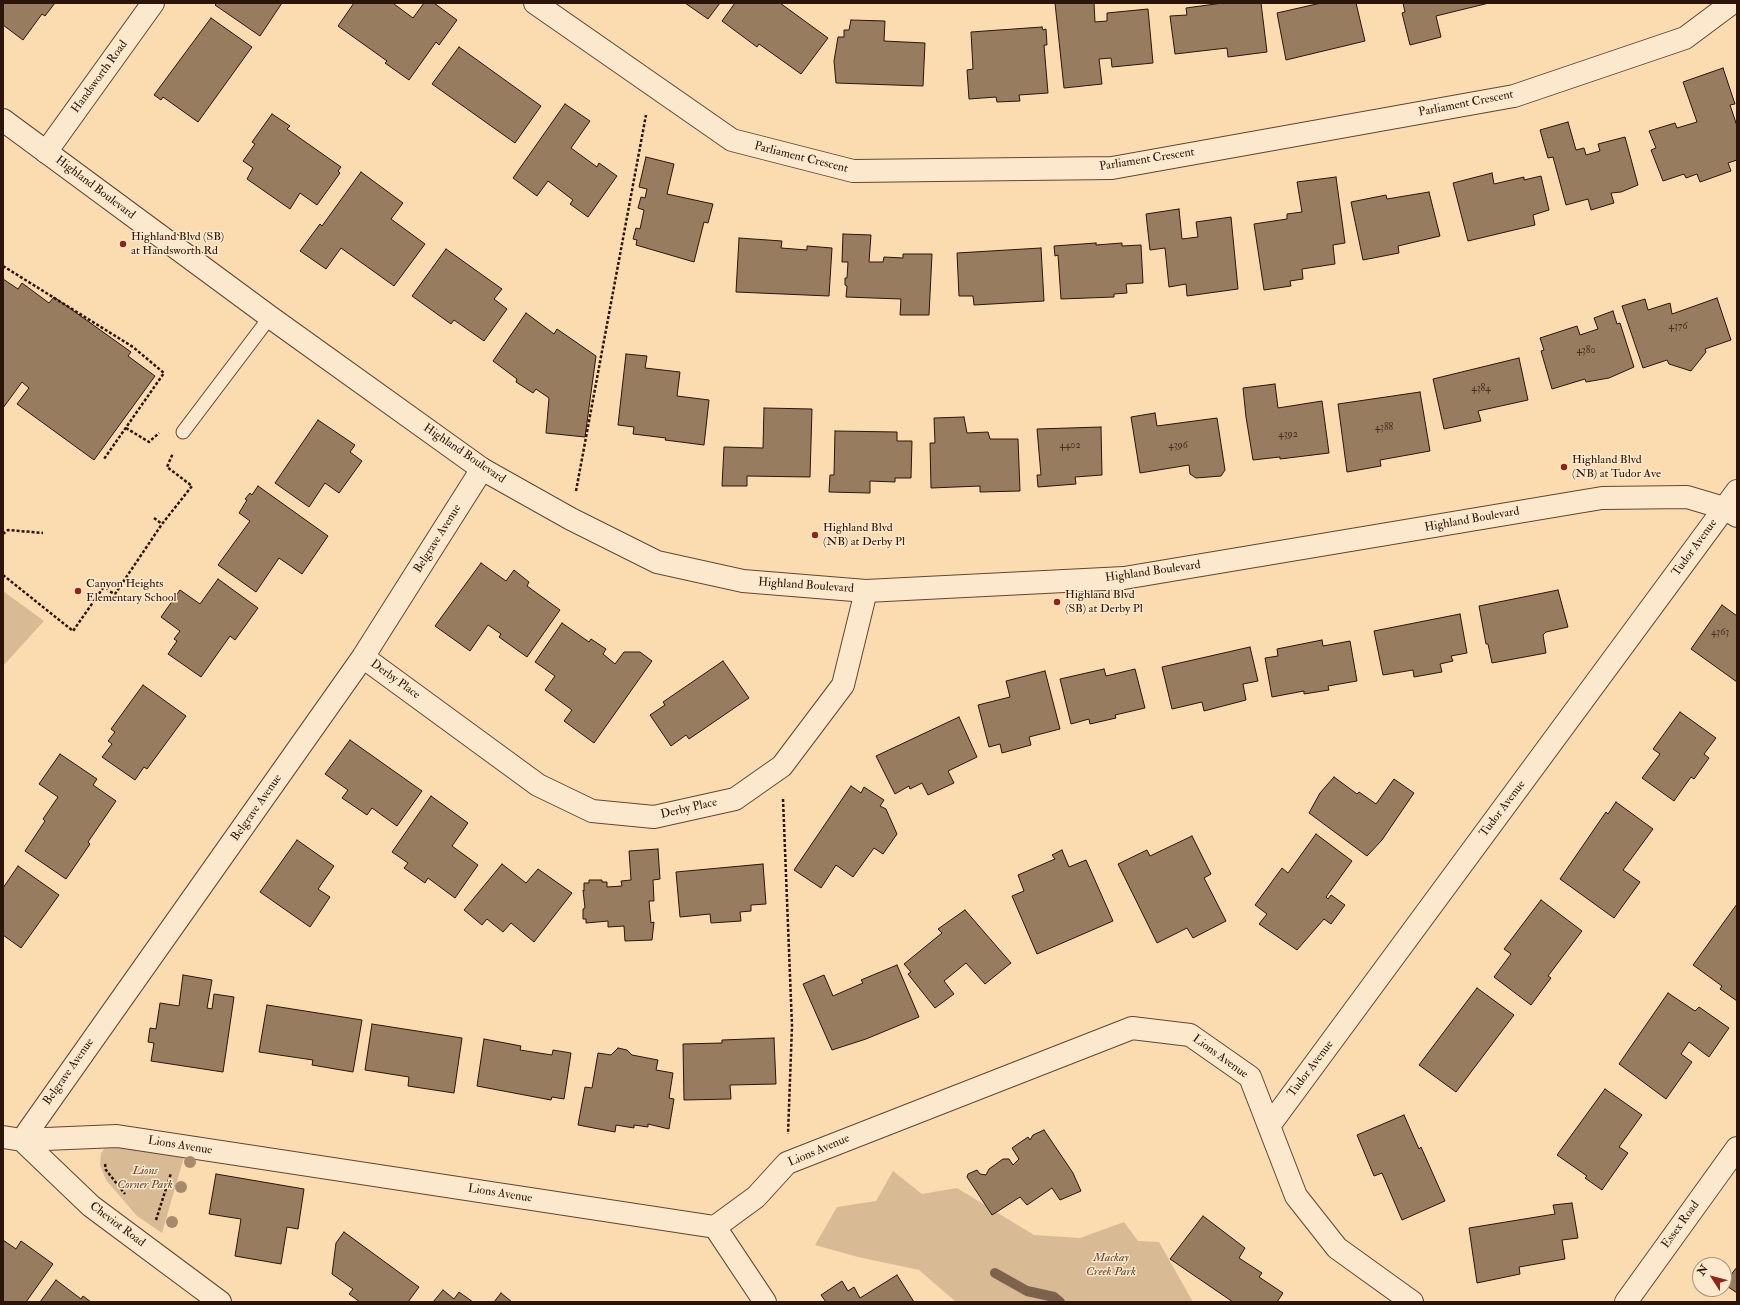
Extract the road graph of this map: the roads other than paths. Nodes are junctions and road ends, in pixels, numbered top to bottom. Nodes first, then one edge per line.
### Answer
1 (153, 3) edge
2 (535, 3) edge
3 (1732, 3) edge
4 (3, 120) edge
5 (46, 152) junction
6 (270, 317) junction
7 (183, 432) road end
8 (482, 469) junction
9 (1733, 505) edge
10 (866, 591) junction
11 (363, 657) junction
12 (1269, 1126) junction
13 (12, 1138) edge
14 (1737, 1148) edge
15 (715, 1227) junction
16 (220, 1302) edge
17 (765, 1302) edge
18 (1412, 1302) edge
19 (1626, 1302) edge

1 - 5 street, Handsworth Road
2 - 3 street, Parliament Crescent
4 - 5 street, Highland Boulevard
5 - 6 street, Highland Boulevard
6 - 7 lane
6 - 8 street, Highland Boulevard
8 - 10 street, Highland Boulevard
8 - 11 street, Belgrave Avenue
9 - 10 street, Highland Boulevard
9 - 12 street, Tudor Avenue
10 - 11 street, Derby Place
11 - 13 street, Belgrave Avenue
12 - 15 street, Lions Avenue
12 - 18 street, Lions Avenue
13 - 15 street, Lions Avenue
13 - 16 street, Cheviot Road
14 - 19 street, Essex Road
15 - 17 street

